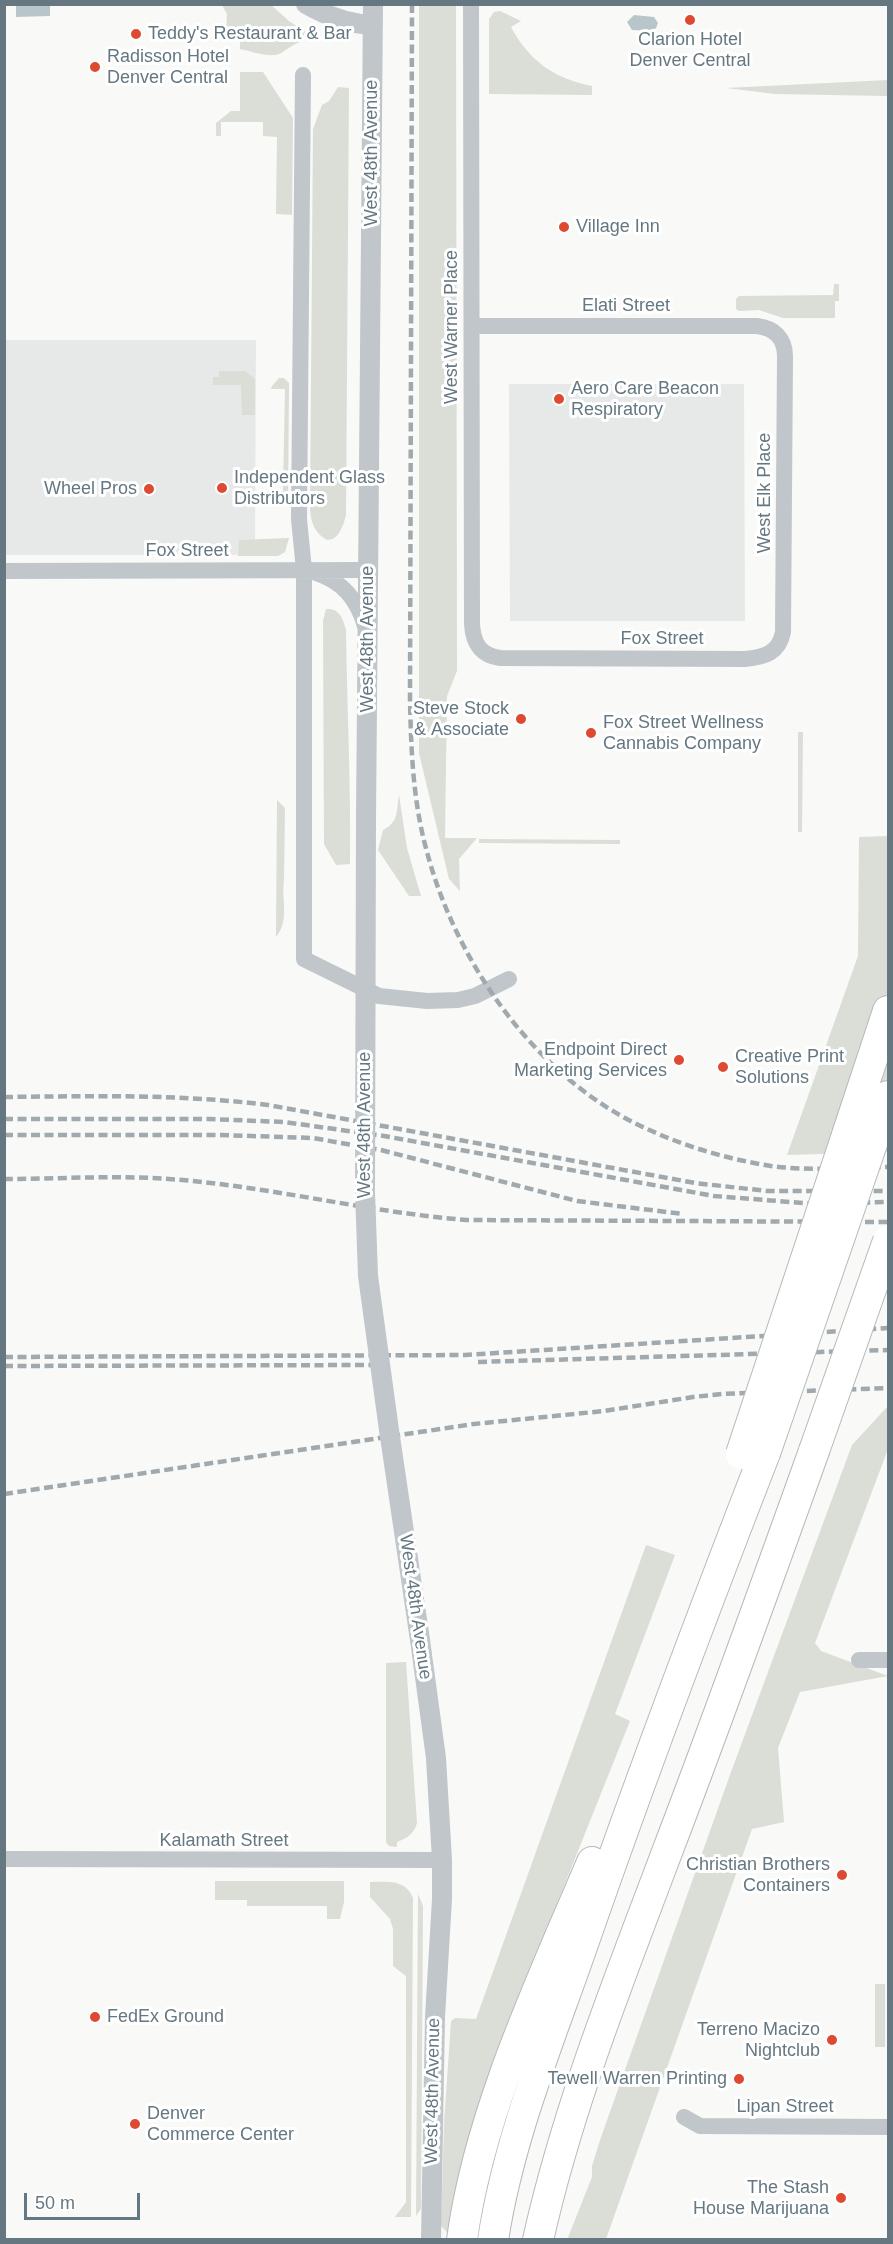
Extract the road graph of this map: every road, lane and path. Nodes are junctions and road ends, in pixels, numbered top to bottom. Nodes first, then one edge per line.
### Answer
1 (306, 4) edge
2 (373, 4) edge
3 (471, 4) edge
4 (373, 24) junction
5 (303, 75) dead end
6 (472, 326) junction
7 (778, 334) joint
8 (304, 570) junction
9 (369, 570) junction
10 (4, 571) edge
11 (368, 637) junction
12 (478, 649) joint
13 (774, 651) joint
14 (509, 979) dead end
15 (888, 1011) edge
16 (888, 1096) edge
17 (862, 1132) junction
18 (888, 1241) edge
19 (888, 1288) edge
20 (814, 1451) junction
21 (859, 1660) dead end
22 (888, 1660) edge
23 (645, 1768) junction
24 (4, 1859) edge
25 (442, 1860) junction
26 (684, 2117) dead end
27 (888, 2127) edge
28 (431, 2240) edge
29 (462, 2240) edge
30 (493, 2240) edge
31 (538, 2240) edge

1 - 4 street
2 - 4 street, West 48th Avenue
3 - 6 street, West Warner Place
4 - 9 street, West 48th Avenue
5 - 8 street
6 - 7 street, Elati Street
6 - 12 street, West Warner Place
7 - 13 street, West Elk Place
8 - 9 street, Fox Street
8 - 10 street, Fox Street
8 - 11 street
8 - 14 street
9 - 11 street, West 48th Avenue
11 - 25 street, West 48th Avenue, bridge
12 - 13 street, Fox Street
15 - 17 highway
16 - 17 highway
17 - 23 highway, bridge
18 - 20 highway, bridge
19 - 20 highway, bridge
20 - 31 highway
21 - 22 street
23 - 29 highway
23 - 30 highway
24 - 25 street, Kalamath Street
25 - 28 street, West 48th Avenue
26 - 27 street, Lipan Street

